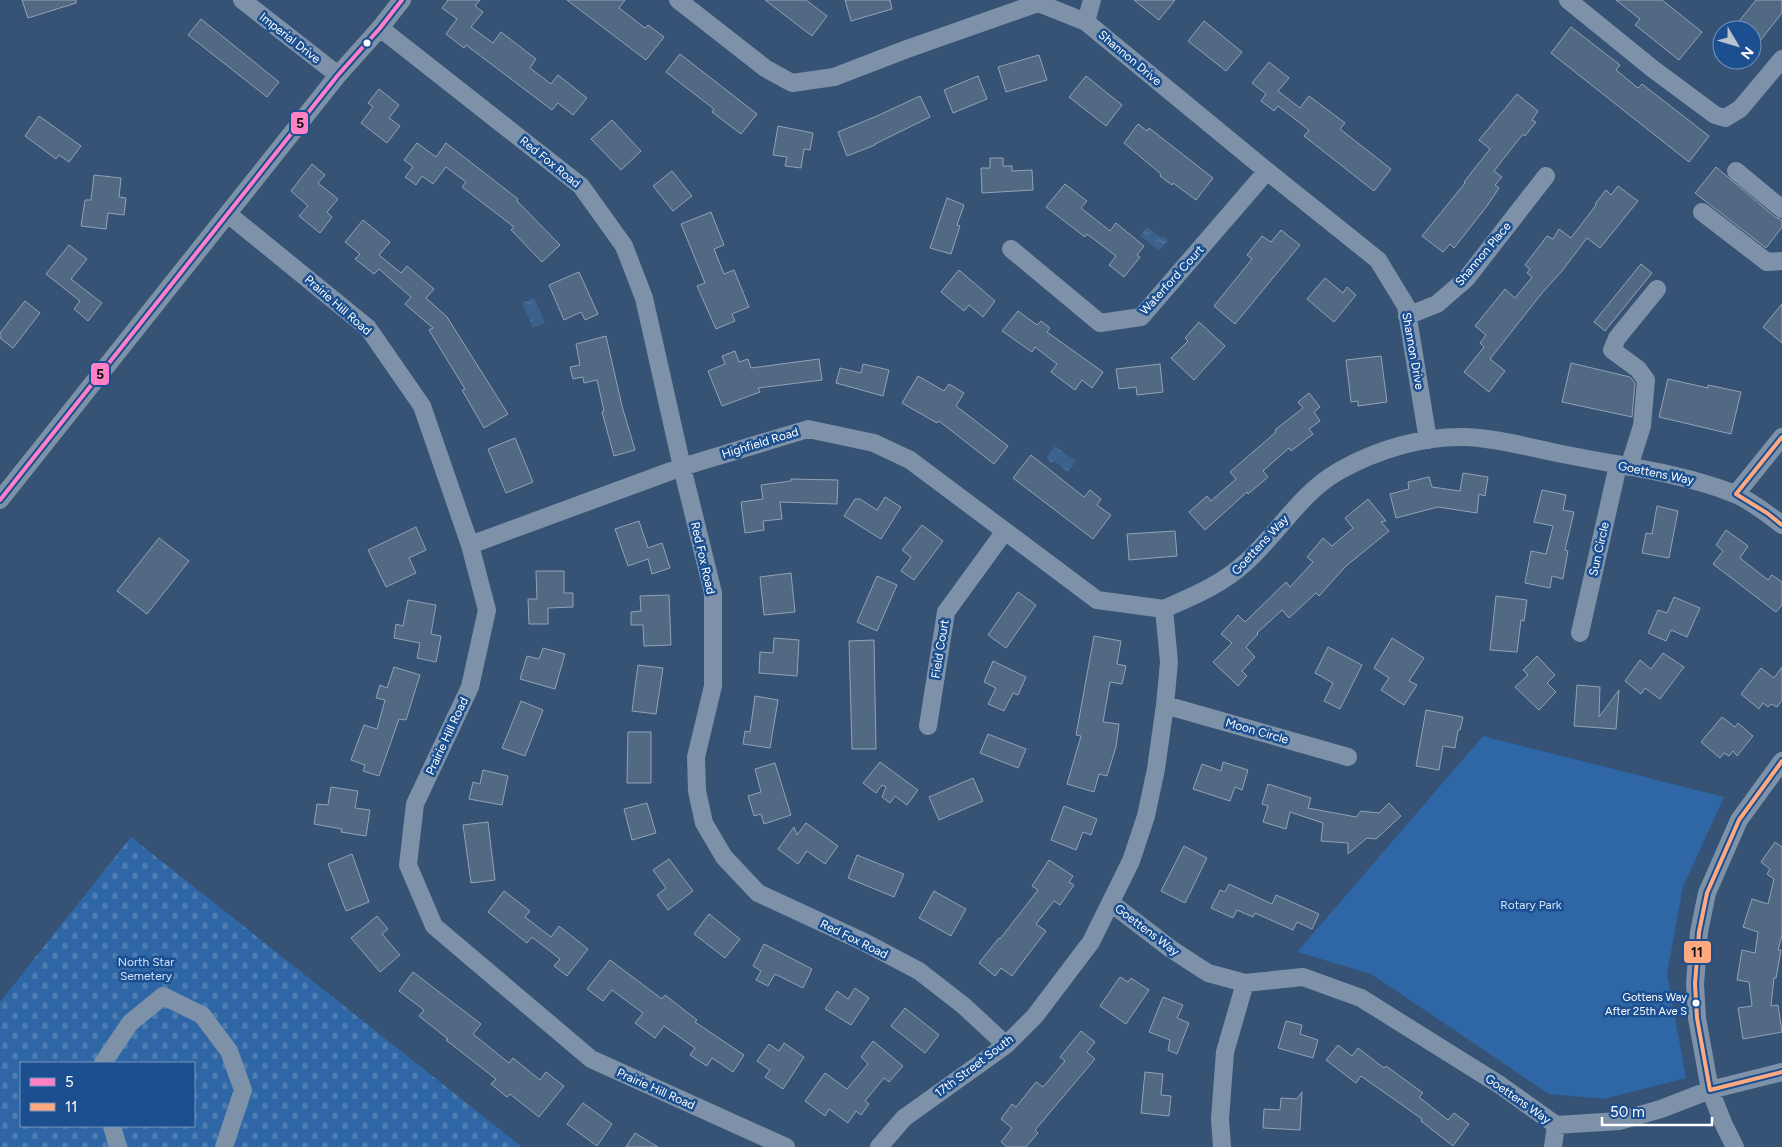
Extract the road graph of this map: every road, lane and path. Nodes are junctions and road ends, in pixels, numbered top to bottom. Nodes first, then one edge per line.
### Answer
1 (242, 0) edge
2 (402, 0) edge
3 (678, 0) edge
4 (1092, 0) edge
5 (1568, 0) edge
6 (1086, 22) junction
7 (380, 28) junction
8 (1782, 59) edge
9 (338, 75) junction
10 (1267, 171) junction
11 (1736, 171) dead end
12 (1546, 176) dead end
13 (1782, 209) edge
14 (1702, 212) dead end
15 (228, 214) junction
16 (1011, 249) dead end
17 (1782, 261) edge
18 (1657, 289) dead end
19 (1407, 316) junction
20 (1782, 437) edge
21 (1428, 440) junction
22 (1624, 466) junction
23 (682, 467) junction
24 (1736, 494) junction
25 (0, 500) edge
26 (1782, 525) edge
27 (1005, 530) junction
28 (470, 545) junction
29 (1164, 609) junction
30 (1580, 633) dead end
31 (1166, 705) junction
32 (928, 726) dead end
33 (1348, 757) dead end
34 (1782, 761) edge
35 (1111, 903) junction
36 (1245, 983) junction
37 (1006, 1045) junction
38 (104, 1062) edge
39 (1782, 1072) edge
40 (1710, 1090) junction
41 (1556, 1125) junction
42 (112, 1127) edge
43 (118, 1147) edge
44 (224, 1147) edge
45 (786, 1147) edge
46 (879, 1147) edge
47 (1222, 1147) edge
48 (1553, 1147) edge
49 (1735, 1147) edge

1 - 9 street, Imperial Drive
2 - 7 street
3 - 6 street, Shannon Drive
4 - 6 street
5 - 8 street
6 - 10 street, Shannon Drive
7 - 9 street
7 - 23 street, Red Fox Road
9 - 15 street
10 - 16 street, Waterford Court
10 - 19 street, Shannon Drive
11 - 13 street
12 - 19 street, Shannon Place
14 - 17 street
15 - 25 street
15 - 28 street, Prairie Hill Road
18 - 22 street, Sun Circle
19 - 21 street, Shannon Drive
20 - 24 street
21 - 22 street, Goettens Way
21 - 29 street, Goettens Way
22 - 24 street, Goettens Way
22 - 30 street, Sun Circle
23 - 27 street, Highfield Road
23 - 28 street, Highfield Road
23 - 37 street, Red Fox Road
24 - 26 street, Goettens Way
27 - 29 street, Highfield Road
27 - 32 street, Field Court
28 - 45 street, Prairie Hill Road
29 - 31 street, Goettens Way
31 - 33 street, Moon Circle
31 - 35 street, Goettens Way
34 - 40 street
35 - 36 street, Goettens Way
35 - 37 street, 17th Street South
36 - 41 street, Goettens Way
36 - 47 street
37 - 46 street, 17th Street South
38 - 44 street
39 - 40 street, Goettens Way
40 - 41 street, Goettens Way
40 - 49 street
41 - 48 street
42 - 43 street

